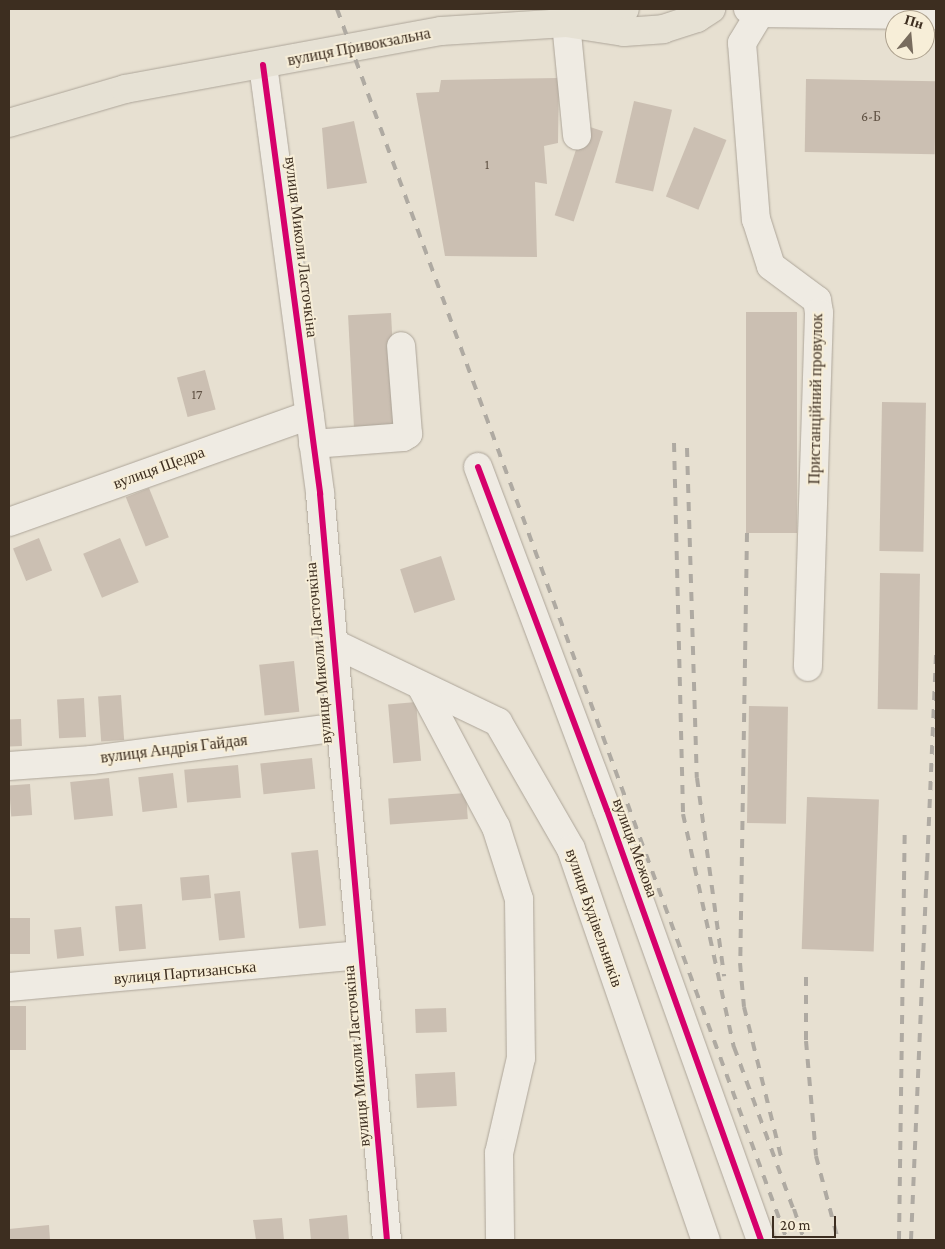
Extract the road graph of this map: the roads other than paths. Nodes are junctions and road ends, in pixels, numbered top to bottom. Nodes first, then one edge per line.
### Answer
1 (625, 9) edge
2 (711, 9) edge
3 (754, 11) edge
4 (826, 12) edge
5 (936, 15) edge
6 (566, 23) junction
7 (263, 65) junction
8 (9, 123) edge
9 (577, 136) dead end
10 (401, 346) dead end
11 (309, 415) junction
12 (313, 444) junction
13 (478, 467) dead end
14 (9, 522) edge
15 (332, 643) junction
16 (808, 668) dead end
17 (422, 688) junction
18 (339, 727) junction
19 (9, 766) edge
20 (361, 955) junction
21 (9, 987) edge
22 (387, 1240) edge
23 (500, 1240) edge
24 (706, 1240) edge
25 (761, 1240) edge

1 - 6 main road
2 - 6 main road, вулиця Привокзальна
3 - 4 street
3 - 16 street, Пристанційний провулок
4 - 5 street
6 - 7 main road, вулиця Привокзальна
6 - 9 street
7 - 8 main road, вулиця Привокзальна
7 - 11 street, вулиця Миколи Ласточкіна
10 - 12 street
11 - 12 street, вулиця Миколи Ласточкіна
11 - 14 street, вулиця Щедра
12 - 15 street, вулиця Миколи Ласточкіна
13 - 25 street, вулиця Межова
15 - 17 street, вулиця Будівельників
15 - 18 street, вулиця Миколи Ласточкіна
17 - 23 street
17 - 24 street, вулиця Будівельників
18 - 19 street, вулиця Андрія Гайдая
18 - 20 street, вулиця Миколи Ласточкіна
20 - 21 street, вулиця Партизанська
20 - 22 street, вулиця Миколи Ласточкіна

